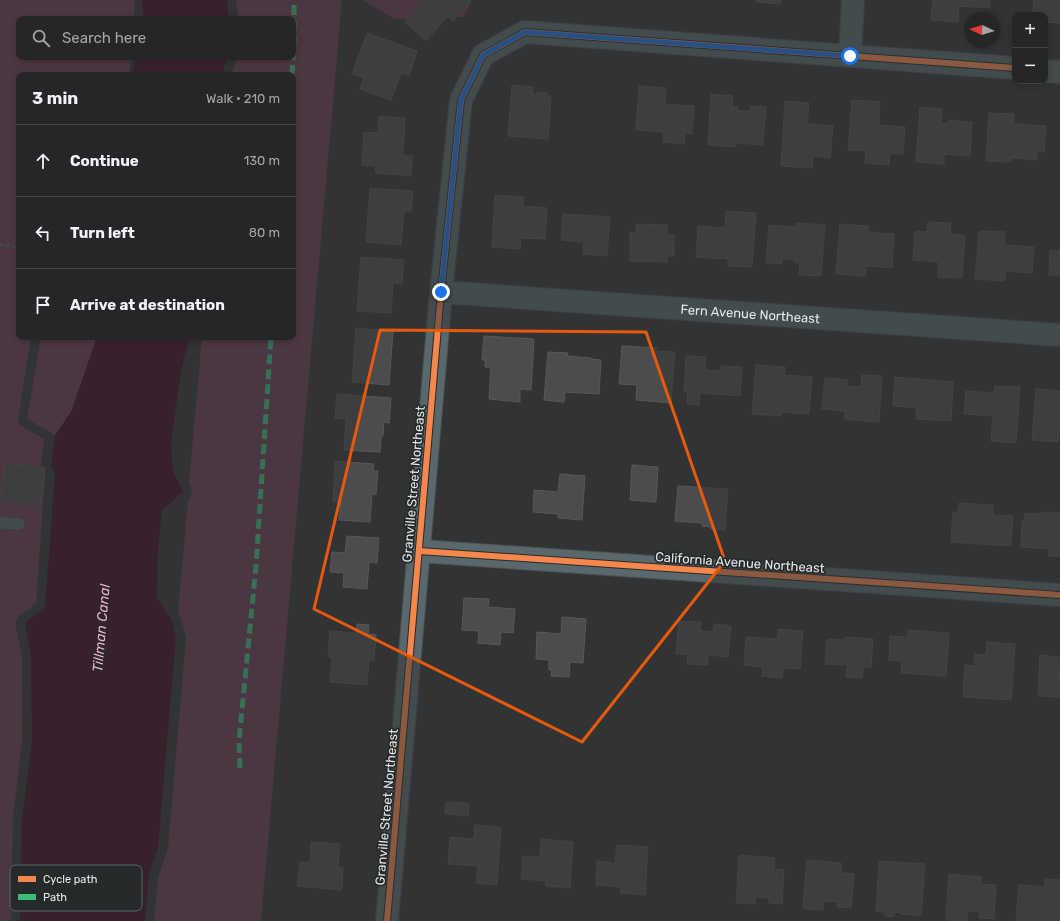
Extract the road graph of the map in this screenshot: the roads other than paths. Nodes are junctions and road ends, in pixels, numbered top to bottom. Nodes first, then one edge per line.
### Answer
1 (853, 0) edge
2 (850, 56) junction
3 (1012, 68) edge
4 (1048, 71) edge
5 (1060, 72) edge
6 (441, 292) junction
7 (1060, 335) edge
8 (0, 524) edge
9 (19, 524) dead end
10 (419, 551) junction
11 (1060, 595) edge
12 (387, 921) edge

1 - 2 street
2 - 3 street
2 - 6 street, Granville Street Northeast
4 - 5 street
6 - 7 street, Fern Avenue Northeast
6 - 10 street, Granville Street Northeast
8 - 9 lane
10 - 11 street, California Avenue Northeast
10 - 12 street, Granville Street Northeast

